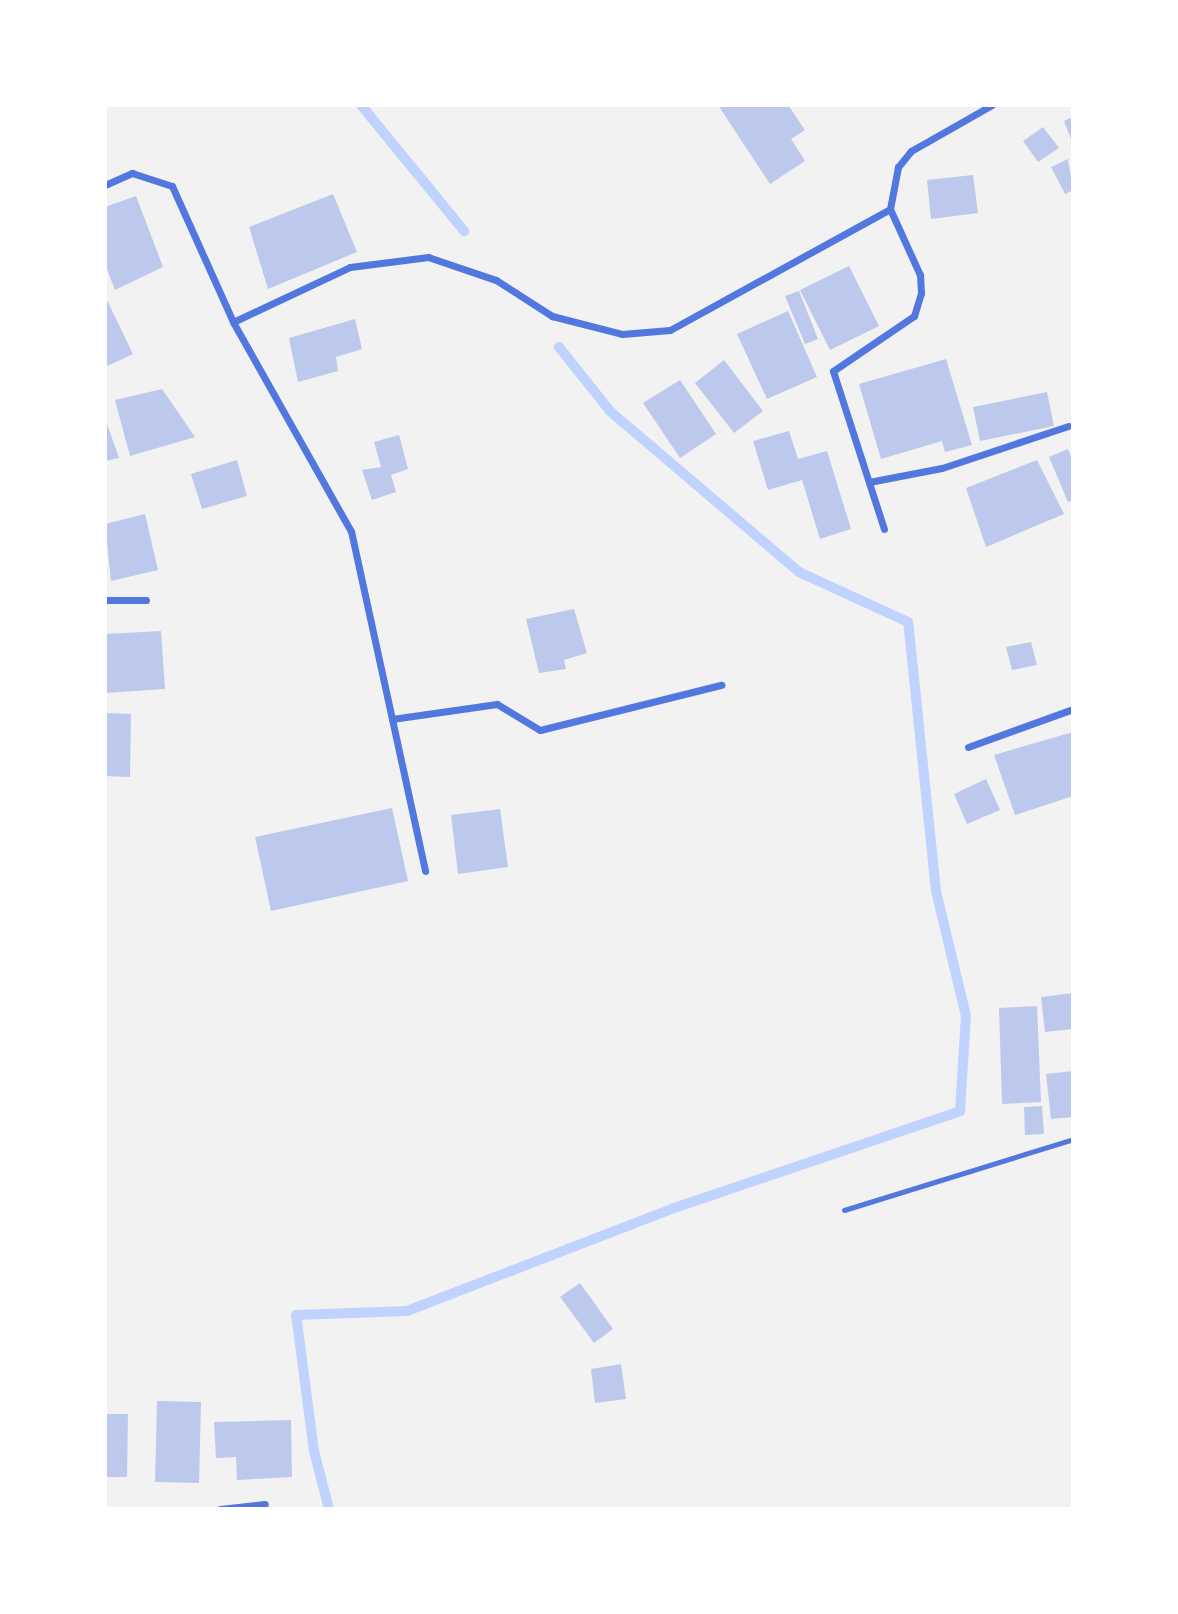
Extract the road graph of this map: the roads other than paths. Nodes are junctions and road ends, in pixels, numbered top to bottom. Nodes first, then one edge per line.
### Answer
1 (992, 105) edge
2 (105, 185) edge
3 (890, 209) junction
4 (233, 322) junction
5 (1068, 426) dead end
6 (869, 482) junction
7 (884, 529) dead end
8 (105, 600) edge
9 (146, 600) dead end
10 (721, 685) dead end
11 (1073, 709) edge
12 (392, 719) junction
13 (968, 747) dead end
14 (425, 871) dead end
15 (1073, 1139) edge
16 (844, 1210) dead end
17 (265, 1504) dead end
18 (220, 1509) edge

1 - 3 street
2 - 4 street
3 - 4 street
3 - 6 street
4 - 12 street
5 - 6 street
6 - 7 street
8 - 9 street
10 - 12 street
11 - 13 street
12 - 14 street
15 - 16 lane
17 - 18 street

